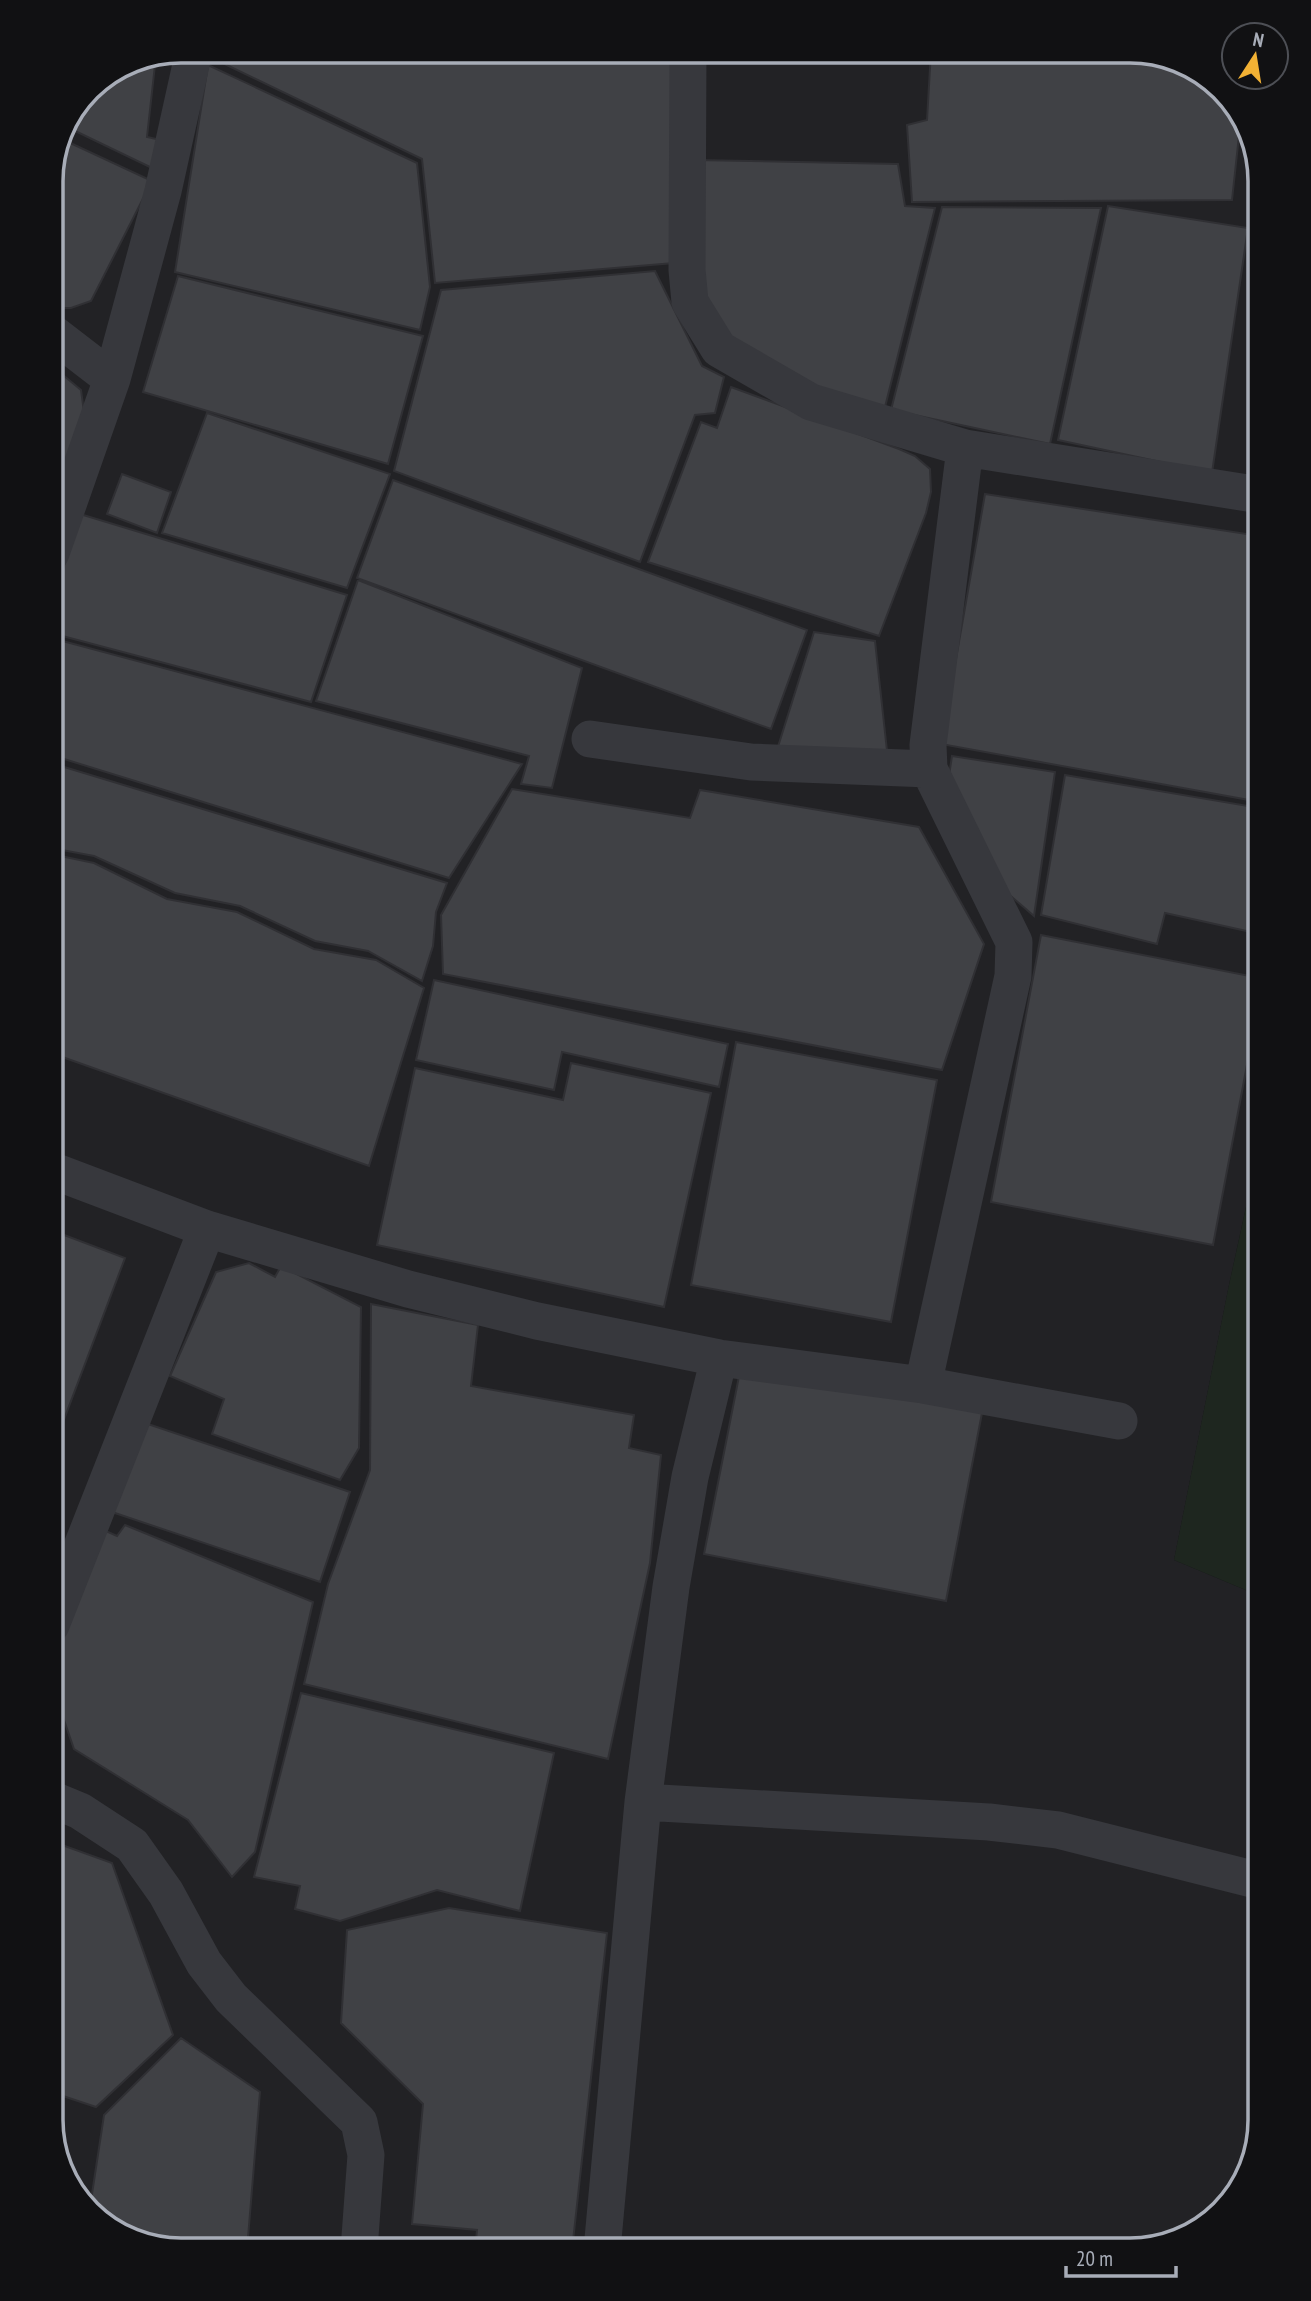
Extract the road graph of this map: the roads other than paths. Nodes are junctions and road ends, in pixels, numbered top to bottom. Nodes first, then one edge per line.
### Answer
1 (191, 63) edge
2 (688, 63) edge
3 (63, 341) edge
4 (112, 379) junction
5 (965, 448) junction
6 (1248, 493) edge
7 (63, 519) edge
8 (590, 739) dead end
9 (929, 769) junction
10 (63, 1174) edge
11 (207, 1228) junction
12 (719, 1358) junction
13 (923, 1385) junction
14 (1119, 1421) dead end
15 (63, 1594) edge
16 (643, 1802) junction
17 (63, 1804) edge
18 (1248, 1878) edge
19 (360, 2238) edge
20 (603, 2238) edge

1 - 4 lane
2 - 5 lane
3 - 4 lane
4 - 7 lane
5 - 6 lane
5 - 9 lane
8 - 9 lane
9 - 13 lane
10 - 11 lane
11 - 12 lane
11 - 15 lane
12 - 13 lane
12 - 16 lane
13 - 14 lane
16 - 18 lane
16 - 20 lane
17 - 19 lane

